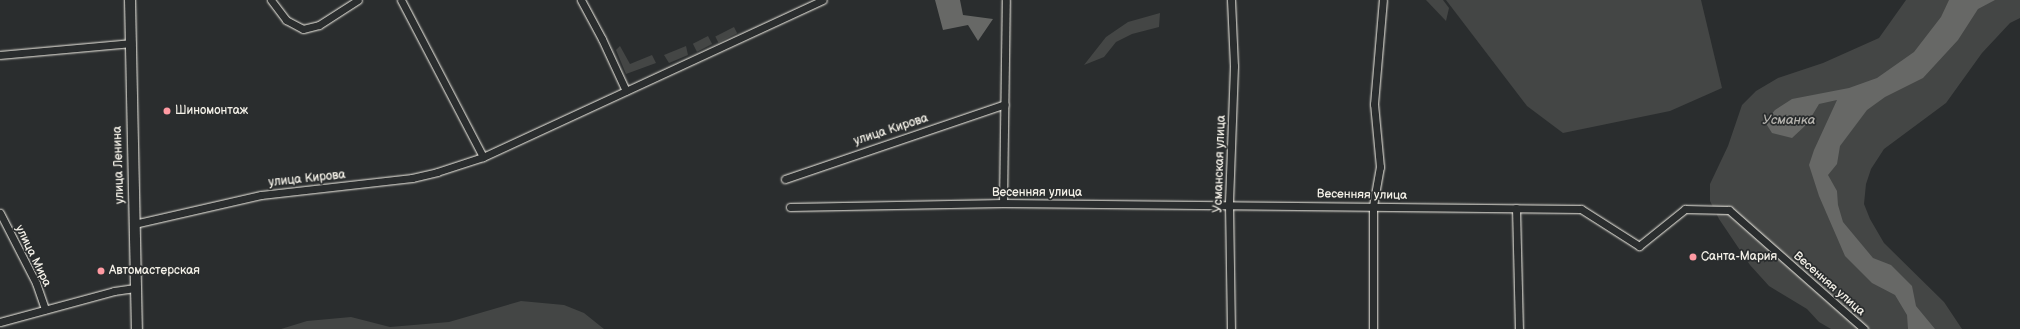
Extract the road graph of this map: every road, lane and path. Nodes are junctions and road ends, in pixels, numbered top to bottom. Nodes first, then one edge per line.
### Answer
1 (130, 0) edge
2 (271, 0) edge
3 (358, 0) edge
4 (401, 0) edge
5 (580, 0) edge
6 (823, 0) edge
7 (1006, 0) edge
8 (1231, 0) edge
9 (1383, 0) edge
10 (131, 43) junction
11 (0, 55) edge
12 (626, 91) junction
13 (1005, 104) junction
14 (483, 157) junction
15 (785, 179) dead end
16 (1003, 203) junction
17 (1229, 204) junction
18 (1373, 206) junction
19 (790, 207) dead end
20 (1516, 208) junction
21 (0, 213) edge
22 (134, 224) junction
23 (135, 288) junction
24 (45, 309) junction
25 (0, 322) edge
26 (137, 329) edge
27 (1231, 329) edge
28 (1373, 329) edge
29 (1519, 329) edge
30 (1864, 329) edge

1 - 10 main road, улица Ленина
2 - 3 street
4 - 14 street
5 - 12 street
6 - 12 street, улица Кирова
7 - 13 street
8 - 17 street, Усманская улица
9 - 18 street
10 - 11 street
10 - 22 main road, улица Ленина
12 - 14 street, улица Кирова
13 - 15 street, улица Кирова
13 - 16 street
14 - 22 street, улица Кирова
16 - 17 street, Весенняя улица
16 - 19 street, Весенняя улица
17 - 18 street, Весенняя улица
17 - 27 street, Усманская улица
18 - 20 street, Весенняя улица
18 - 28 street
20 - 29 street
20 - 30 street, Весенняя улица
21 - 24 street, улица Мира
22 - 23 main road, улица Ленина
23 - 24 street
23 - 26 main road, улица Ленина
24 - 25 street

